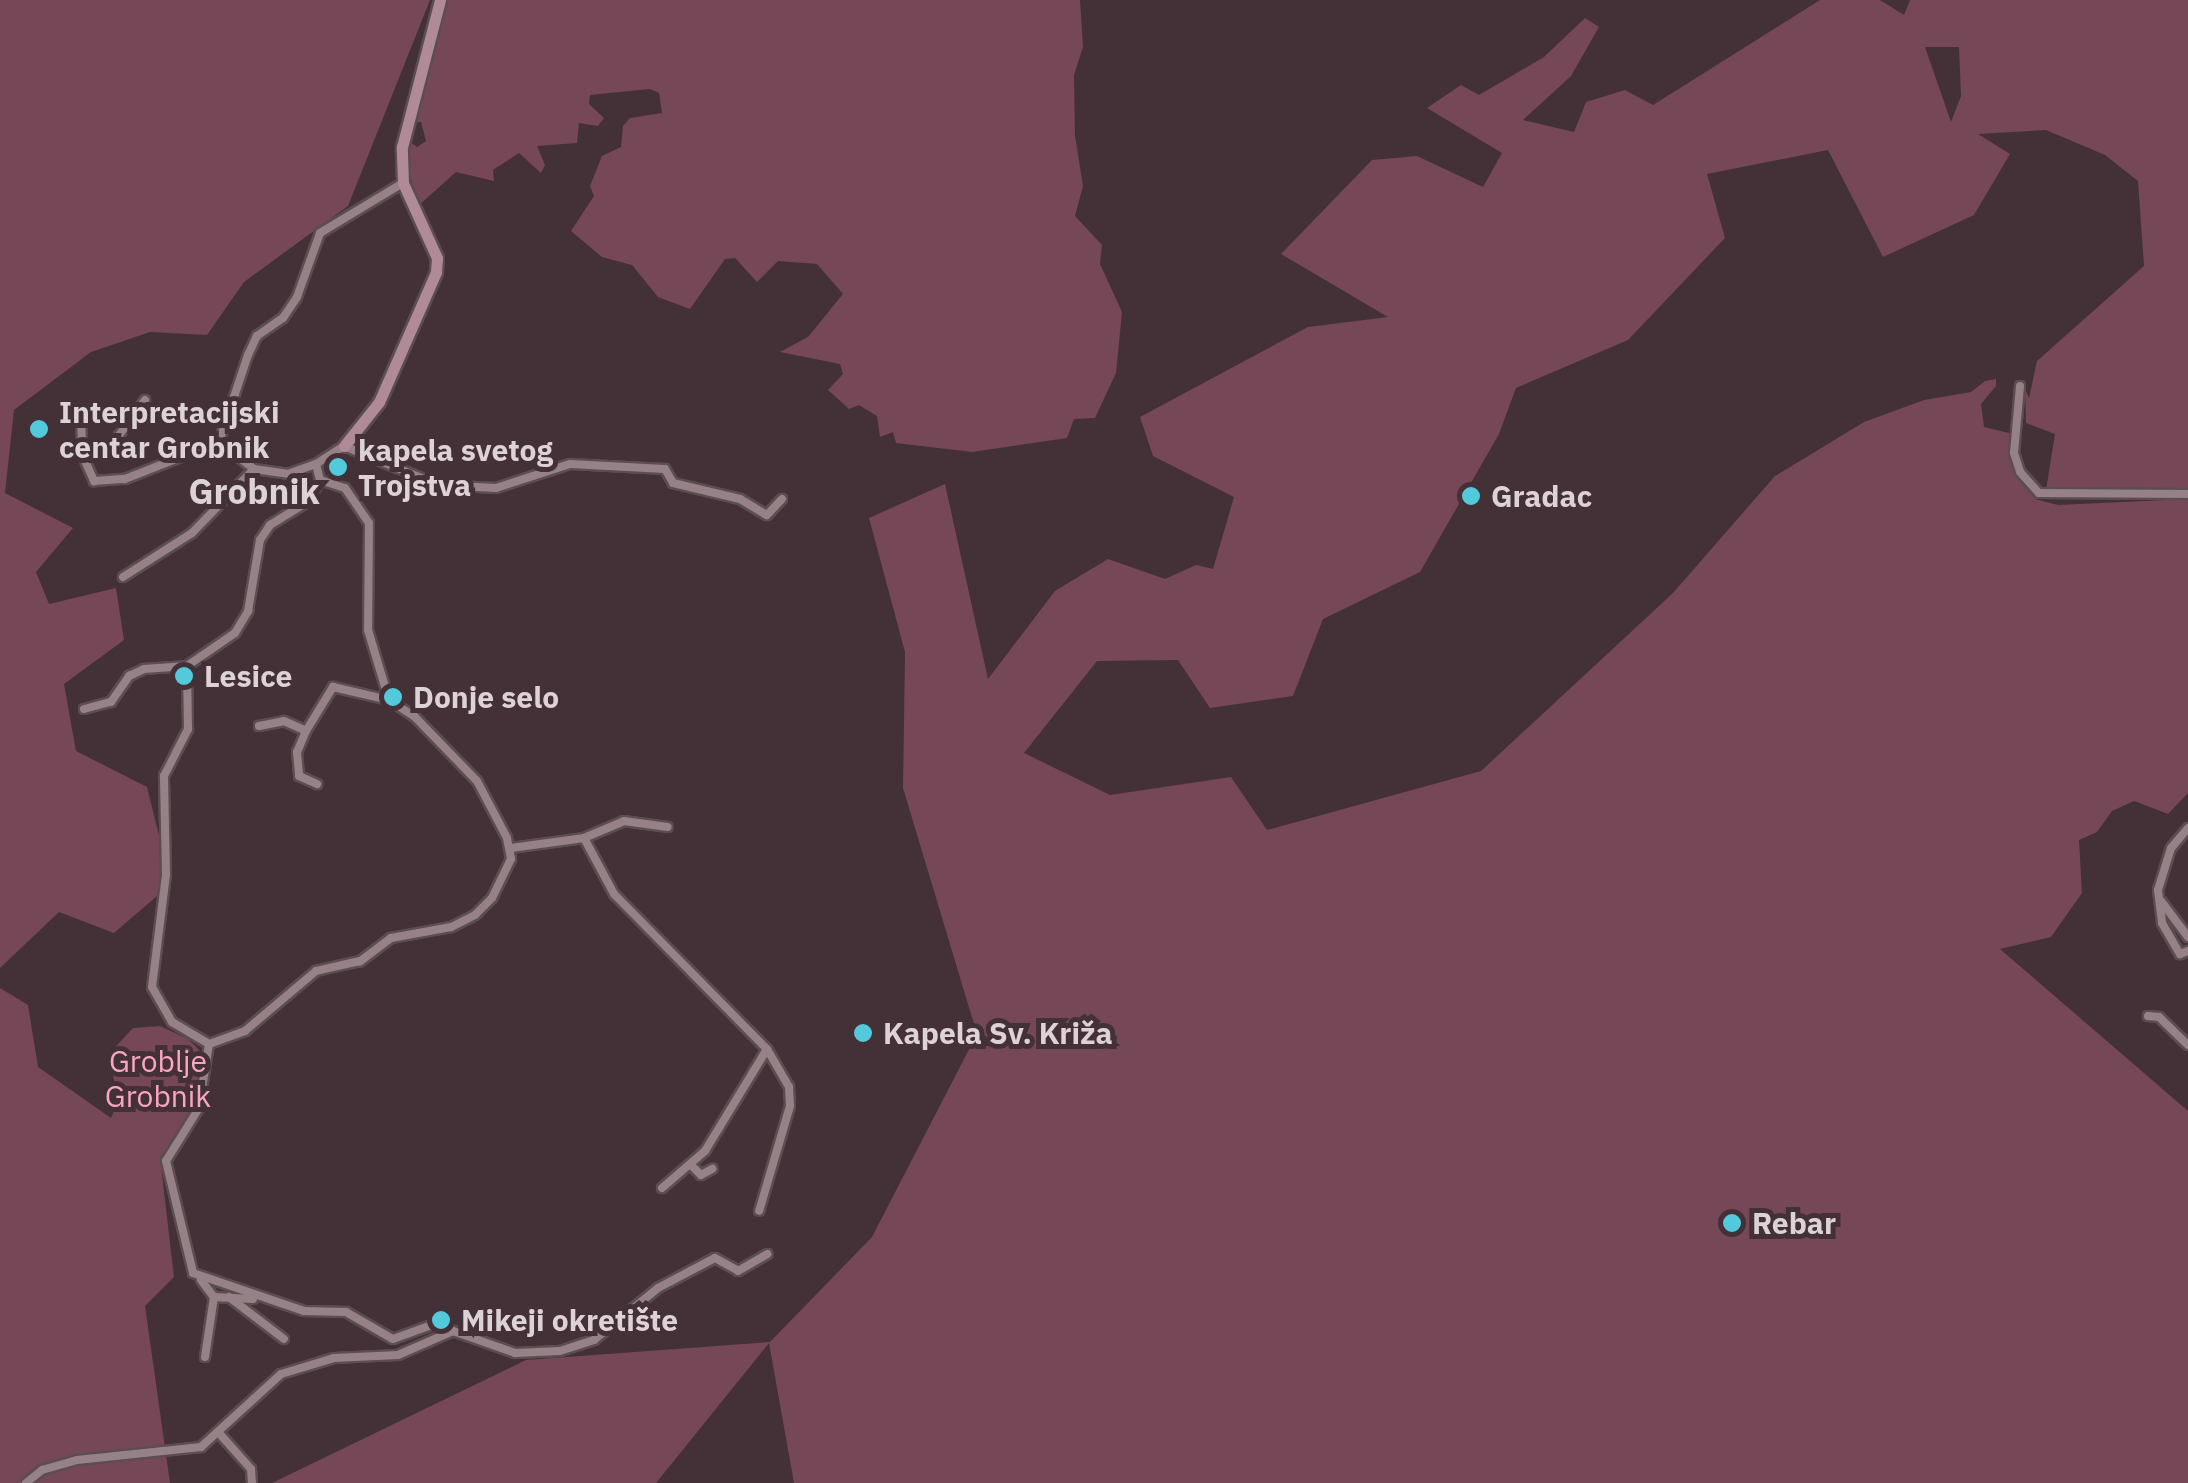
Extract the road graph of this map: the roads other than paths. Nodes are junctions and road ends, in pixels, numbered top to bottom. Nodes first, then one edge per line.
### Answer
1 (438, 3) edge
2 (403, 183) junction
3 (2020, 386) dead end
4 (146, 400) dead end
5 (80, 418) dead end
6 (219, 442) junction
7 (344, 446) junction
8 (82, 454) junction
9 (316, 464) junction
10 (254, 469) junction
11 (320, 480) junction
12 (2188, 494) edge
13 (782, 499) dead end
14 (123, 577) dead end
15 (186, 666) junction
16 (388, 700) junction
17 (84, 709) dead end
18 (259, 726) dead end
19 (306, 731) junction
20 (317, 784) dead end
21 (668, 827) dead end
22 (2188, 828) edge
23 (584, 838) junction
24 (511, 848) junction
25 (2161, 900) junction
26 (2188, 937) edge
27 (2188, 951) edge
28 (2148, 1016) dead end
29 (209, 1044) junction
30 (2188, 1046) edge
31 (767, 1049) junction
32 (691, 1165) junction
33 (712, 1169) dead end
34 (662, 1188) dead end
35 (759, 1211) dead end
36 (767, 1254) dead end
37 (201, 1280) junction
38 (214, 1297) junction
39 (229, 1297) junction
40 (261, 1297) junction
41 (453, 1331) junction
42 (284, 1339) dead end
43 (205, 1357) dead end
44 (219, 1433) junction
45 (26, 1483) edge
46 (252, 1483) edge

1 - 2 main road
2 - 6 street
2 - 7 main road
3 - 12 street
4 - 8 street
5 - 8 street
6 - 8 street
6 - 10 street
7 - 9 street
7 - 13 street
9 - 10 street
9 - 11 street
10 - 14 street
11 - 15 street
11 - 16 street
15 - 17 street
15 - 29 street
16 - 19 street
16 - 24 street
18 - 19 street
19 - 20 street
21 - 23 street
22 - 25 street
23 - 24 street
23 - 31 street
24 - 29 street
25 - 26 street
25 - 27 street
28 - 30 street
29 - 37 street
31 - 32 street
31 - 35 street
32 - 33 street
32 - 34 street
36 - 41 street
37 - 38 street
37 - 40 street
38 - 39 street
38 - 43 street
39 - 40 street
39 - 42 street
40 - 41 street
41 - 44 street
44 - 45 street
44 - 46 street

